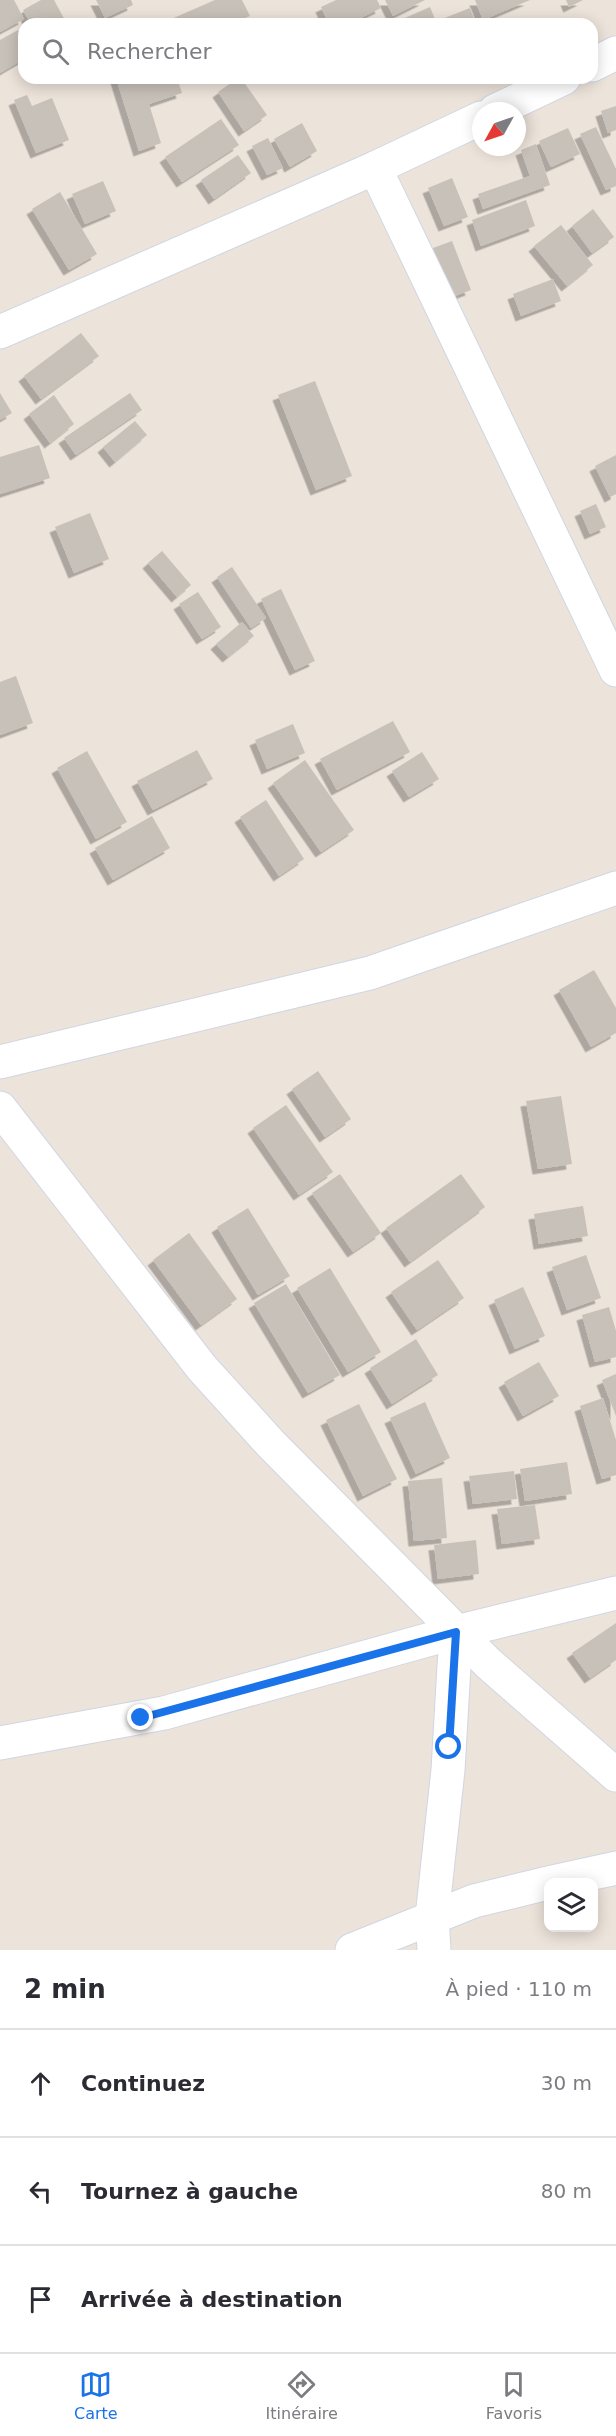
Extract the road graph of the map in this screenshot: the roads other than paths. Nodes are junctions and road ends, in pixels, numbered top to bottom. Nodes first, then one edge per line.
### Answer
1 (616, 53) edge
2 (598, 62) edge
3 (551, 84) edge
4 (514, 102) edge
5 (472, 122) edge
6 (375, 168) junction
7 (0, 332) edge
8 (616, 670) edge
9 (616, 888) edge
10 (0, 1062) edge
11 (0, 1108) edge
12 (616, 1593) edge
13 (456, 1632) junction
14 (0, 1743) edge
15 (616, 1775) edge
16 (616, 1868) edge
17 (572, 1878) edge
18 (544, 1884) edge
19 (432, 1917) junction
20 (352, 1950) edge
21 (434, 1950) edge

1 - 2 street
3 - 4 street
5 - 6 street
6 - 7 street
6 - 8 street
9 - 10 street
11 - 13 street
12 - 13 street
13 - 14 street
13 - 15 street
13 - 19 street
16 - 17 street
18 - 19 street
19 - 20 street
19 - 21 street

